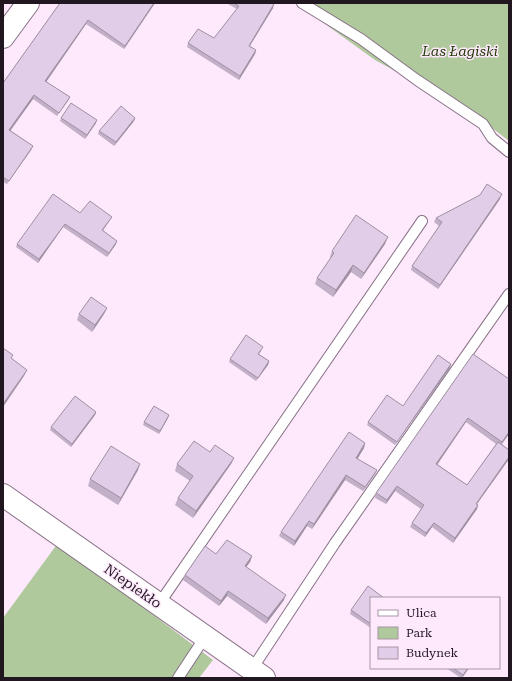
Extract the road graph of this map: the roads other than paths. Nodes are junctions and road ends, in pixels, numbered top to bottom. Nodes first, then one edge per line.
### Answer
1 (28, 3) edge
2 (302, 3) edge
3 (3, 37) edge
4 (509, 152) edge
5 (422, 221) dead end
6 (509, 294) edge
7 (3, 495) edge
8 (159, 604) junction
9 (205, 637) junction
10 (258, 674) edge
11 (178, 678) edge

1 - 3 street
2 - 4 lane
5 - 8 lane
6 - 10 lane
7 - 8 street, Niepiekło
8 - 9 street, Niepiekło
9 - 10 street, Niepiekło
9 - 11 lane

